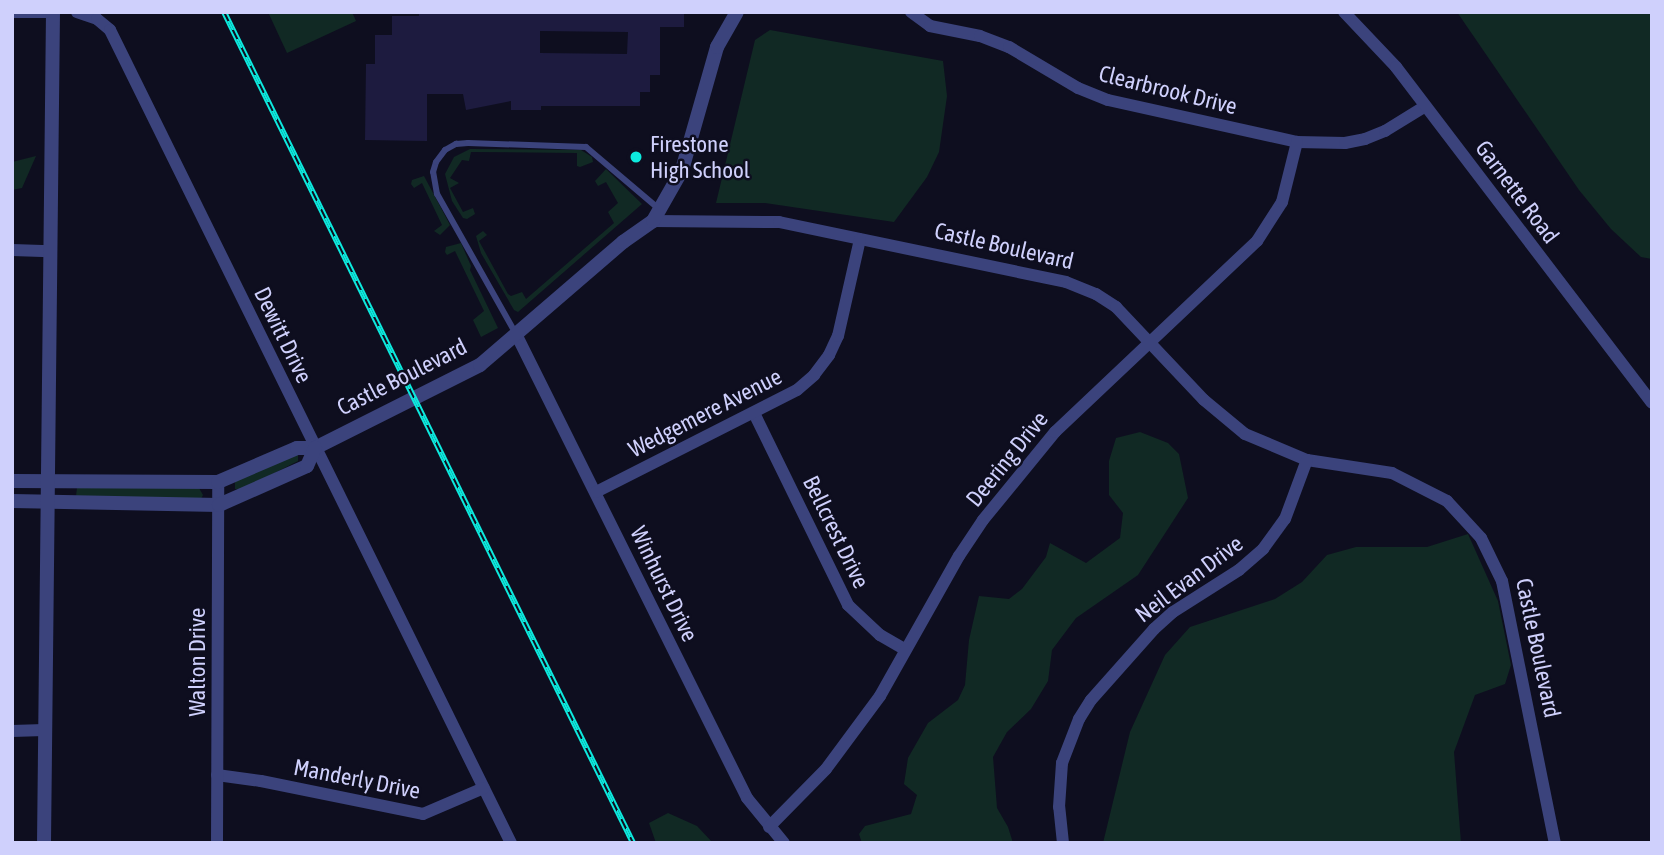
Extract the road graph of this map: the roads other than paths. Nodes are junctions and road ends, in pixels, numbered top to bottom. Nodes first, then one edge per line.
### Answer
1 (12, 12) edge
2 (54, 12) edge
3 (77, 12) edge
4 (737, 12) edge
5 (911, 12) edge
6 (1344, 12) edge
7 (1424, 107) junction
8 (1297, 142) junction
9 (656, 216) junction
10 (860, 239) junction
11 (12, 250) edge
12 (50, 251) junction
13 (517, 336) junction
14 (1150, 341) junction
15 (1651, 401) edge
16 (754, 413) junction
17 (315, 448) junction
18 (1307, 460) junction
19 (12, 481) edge
20 (46, 481) junction
21 (218, 482) junction
22 (596, 492) junction
23 (12, 501) edge
24 (46, 501) junction
25 (219, 505) junction
26 (904, 649) junction
27 (44, 730) junction
28 (12, 731) edge
29 (217, 775) junction
30 (484, 788) junction
31 (769, 827) junction
32 (44, 843) edge
33 (217, 843) edge
34 (510, 843) edge
35 (784, 843) edge
36 (1063, 843) edge
37 (1555, 843) edge

1 - 2 street
2 - 12 street
3 - 17 street, Dewitt Drive
4 - 9 street
5 - 8 street, Clearbrook Drive
6 - 7 street, Garnette Road
7 - 8 street, Clearbrook Drive
7 - 15 street, Garnette Road
8 - 14 street, Deering Drive
9 - 10 street, Castle Boulevard
9 - 13 street, Castle Boulevard
9 - 13 lane
10 - 14 street, Castle Boulevard
10 - 16 street, Wedgemere Avenue
11 - 12 street
12 - 20 street
13 - 17 street, Castle Boulevard
13 - 22 street, Winhurst Drive
14 - 18 street, Castle Boulevard
14 - 26 street, Deering Drive
16 - 22 street, Wedgemere Avenue
16 - 26 street, Bellcrest Drive
17 - 21 street, Castle Boulevard
17 - 25 street, Castle Boulevard
17 - 30 street, Dewitt Drive
18 - 36 street, Neil Evan Drive
18 - 37 street, Castle Boulevard
19 - 20 street, Castle Boulevard
20 - 21 street, Castle Boulevard
20 - 24 street
21 - 25 street, Walton Drive
22 - 31 street, Winhurst Drive
23 - 24 street, Castle Boulevard
24 - 25 street, Castle Boulevard
24 - 27 street
25 - 29 street, Walton Drive
26 - 31 street, Deering Drive
27 - 28 street
27 - 32 street
29 - 30 street, Manderly Drive
29 - 33 street, Walton Drive
30 - 34 street, Dewitt Drive
31 - 35 street, Winhurst Drive

